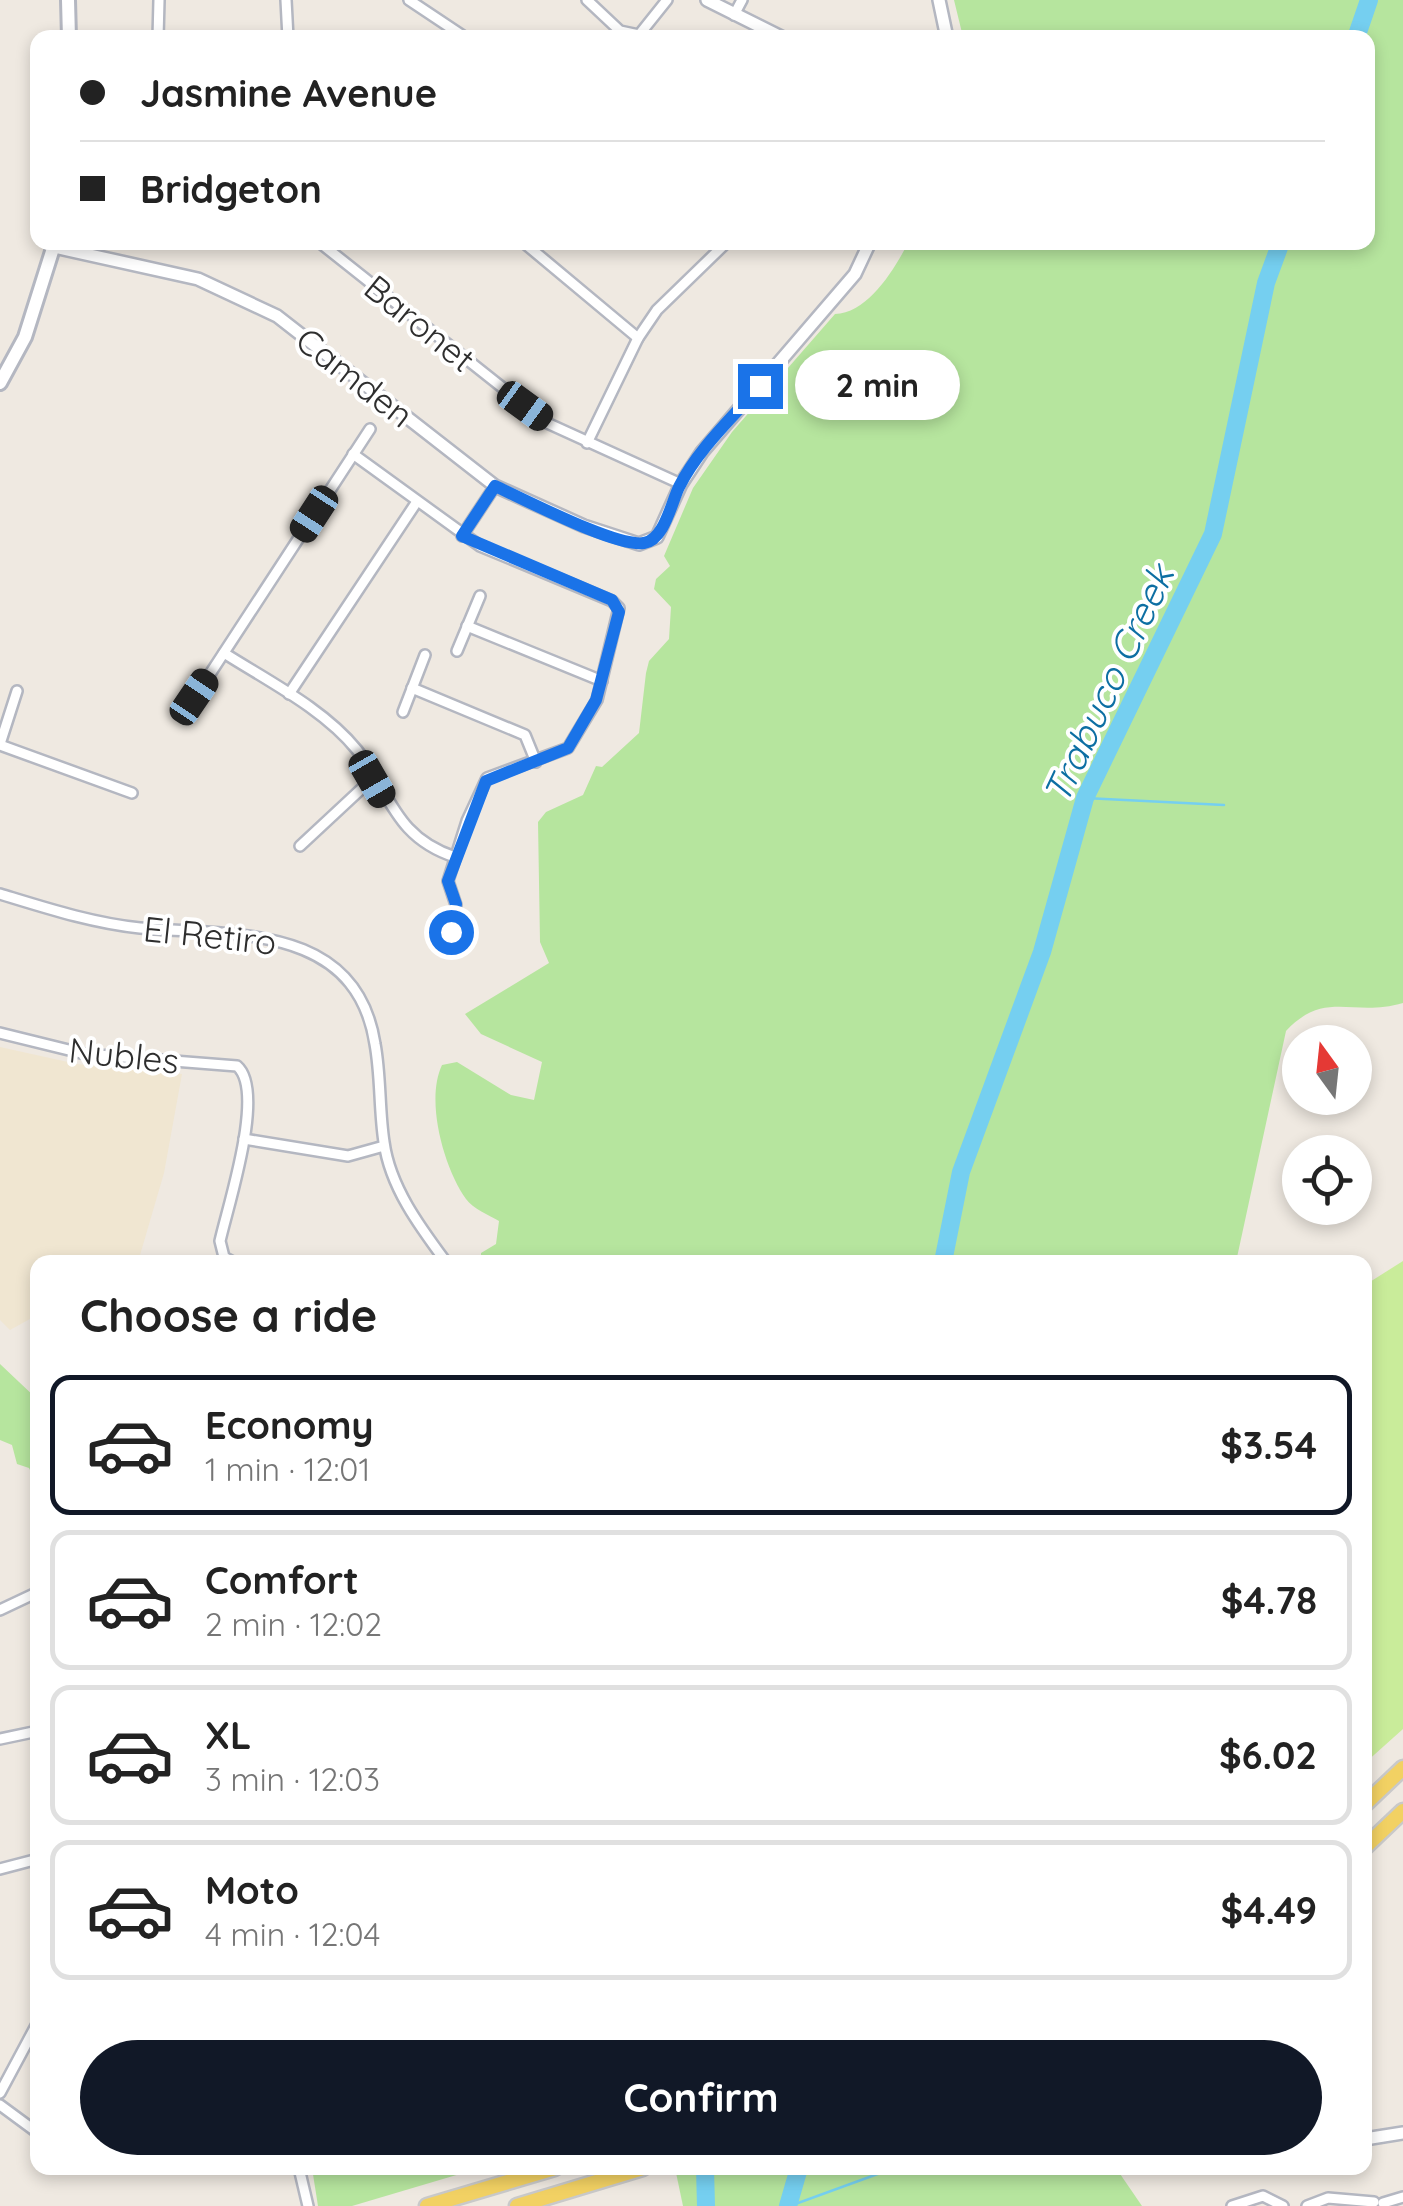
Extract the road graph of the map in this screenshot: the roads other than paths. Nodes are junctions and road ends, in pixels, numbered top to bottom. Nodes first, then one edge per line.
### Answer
1 (68, 0) edge
2 (159, 0) edge
3 (286, 0) edge
4 (409, 0) edge
5 (587, 0) edge
6 (667, 0) edge
7 (708, 0) edge
8 (742, 0) edge
9 (939, 0) edge
10 (734, 15) junction
11 (69, 30) edge
12 (158, 30) edge
13 (288, 30) edge
14 (454, 30) edge
15 (619, 30) edge
16 (643, 30) edge
17 (766, 30) edge
18 (945, 30) edge
19 (52, 250) edge
20 (75, 250) edge
21 (328, 250) edge
22 (533, 250) edge
23 (719, 250) edge
24 (866, 250) edge
25 (638, 338) junction
26 (0, 383) edge
27 (370, 429) dead end
28 (587, 443) junction
29 (353, 454) junction
30 (681, 484) junction
31 (495, 486) junction
32 (416, 503) junction
33 (462, 536) junction
34 (480, 596) dead end
35 (467, 626) junction
36 (457, 651) dead end
37 (224, 653) junction
38 (425, 655) dead end
39 (602, 681) junction
40 (412, 688) junction
41 (18, 691) dead end
42 (289, 694) junction
43 (194, 697) dead end
44 (403, 712) dead end
45 (0, 745) edge
46 (536, 762) junction
47 (372, 779) junction
48 (132, 793) dead end
49 (300, 846) dead end
50 (455, 857) junction
51 (0, 894) edge
52 (470, 937) dead end
53 (0, 1032) edge
54 (244, 1139) junction
55 (384, 1146) junction
56 (223, 1255) edge
57 (441, 1255) edge
58 (30, 1596) edge
59 (0, 1610) edge
60 (30, 1733) edge
61 (0, 1739) edge
62 (1403, 1768) edge
63 (1372, 1797) edge
64 (1403, 1812) edge
65 (1372, 1841) edge
66 (30, 1861) edge
67 (0, 1868) edge
68 (30, 2037) edge
69 (0, 2093) edge
70 (0, 2105) edge
71 (30, 2127) edge
72 (1403, 2133) edge
73 (1372, 2138) edge
74 (301, 2175) edge
75 (531, 2175) edge
76 (620, 2175) edge
77 (1403, 2197) edge
78 (308, 2206) edge
79 (427, 2206) edge
80 (517, 2206) edge
81 (1232, 2206) edge
82 (1283, 2206) edge
83 (1308, 2206) edge

1 - 11 main road
2 - 12 street
3 - 13 street
4 - 14 street
5 - 15 street
6 - 16 street
7 - 10 street
8 - 10 street
9 - 18 street
10 - 17 street
19 - 26 main road
20 - 31 street, Camden
21 - 28 street, Baronet
22 - 25 street
23 - 25 street
24 - 30 street
25 - 28 street
27 - 29 street
28 - 30 street, Baronet
29 - 32 street
29 - 37 street
30 - 31 street, Camden
31 - 33 street
32 - 33 street
32 - 42 street
33 - 39 street
34 - 35 street
35 - 36 street
35 - 39 street
37 - 42 street
37 - 43 street
38 - 40 street
39 - 46 street
40 - 44 street
40 - 46 street
41 - 45 street
42 - 47 street
45 - 48 street
46 - 50 street
47 - 49 street
47 - 50 street
50 - 52 street
51 - 55 street, El Retiro
53 - 54 street, Nubles
54 - 55 street
54 - 56 street
55 - 57 street, El Retiro
58 - 59 street
60 - 61 street
62 - 63 main road
64 - 65 main road
66 - 67 street
68 - 69 street
70 - 71 street
72 - 73 street
74 - 78 street
75 - 79 main road
76 - 80 main road
77 - 83 street
81 - 82 street

